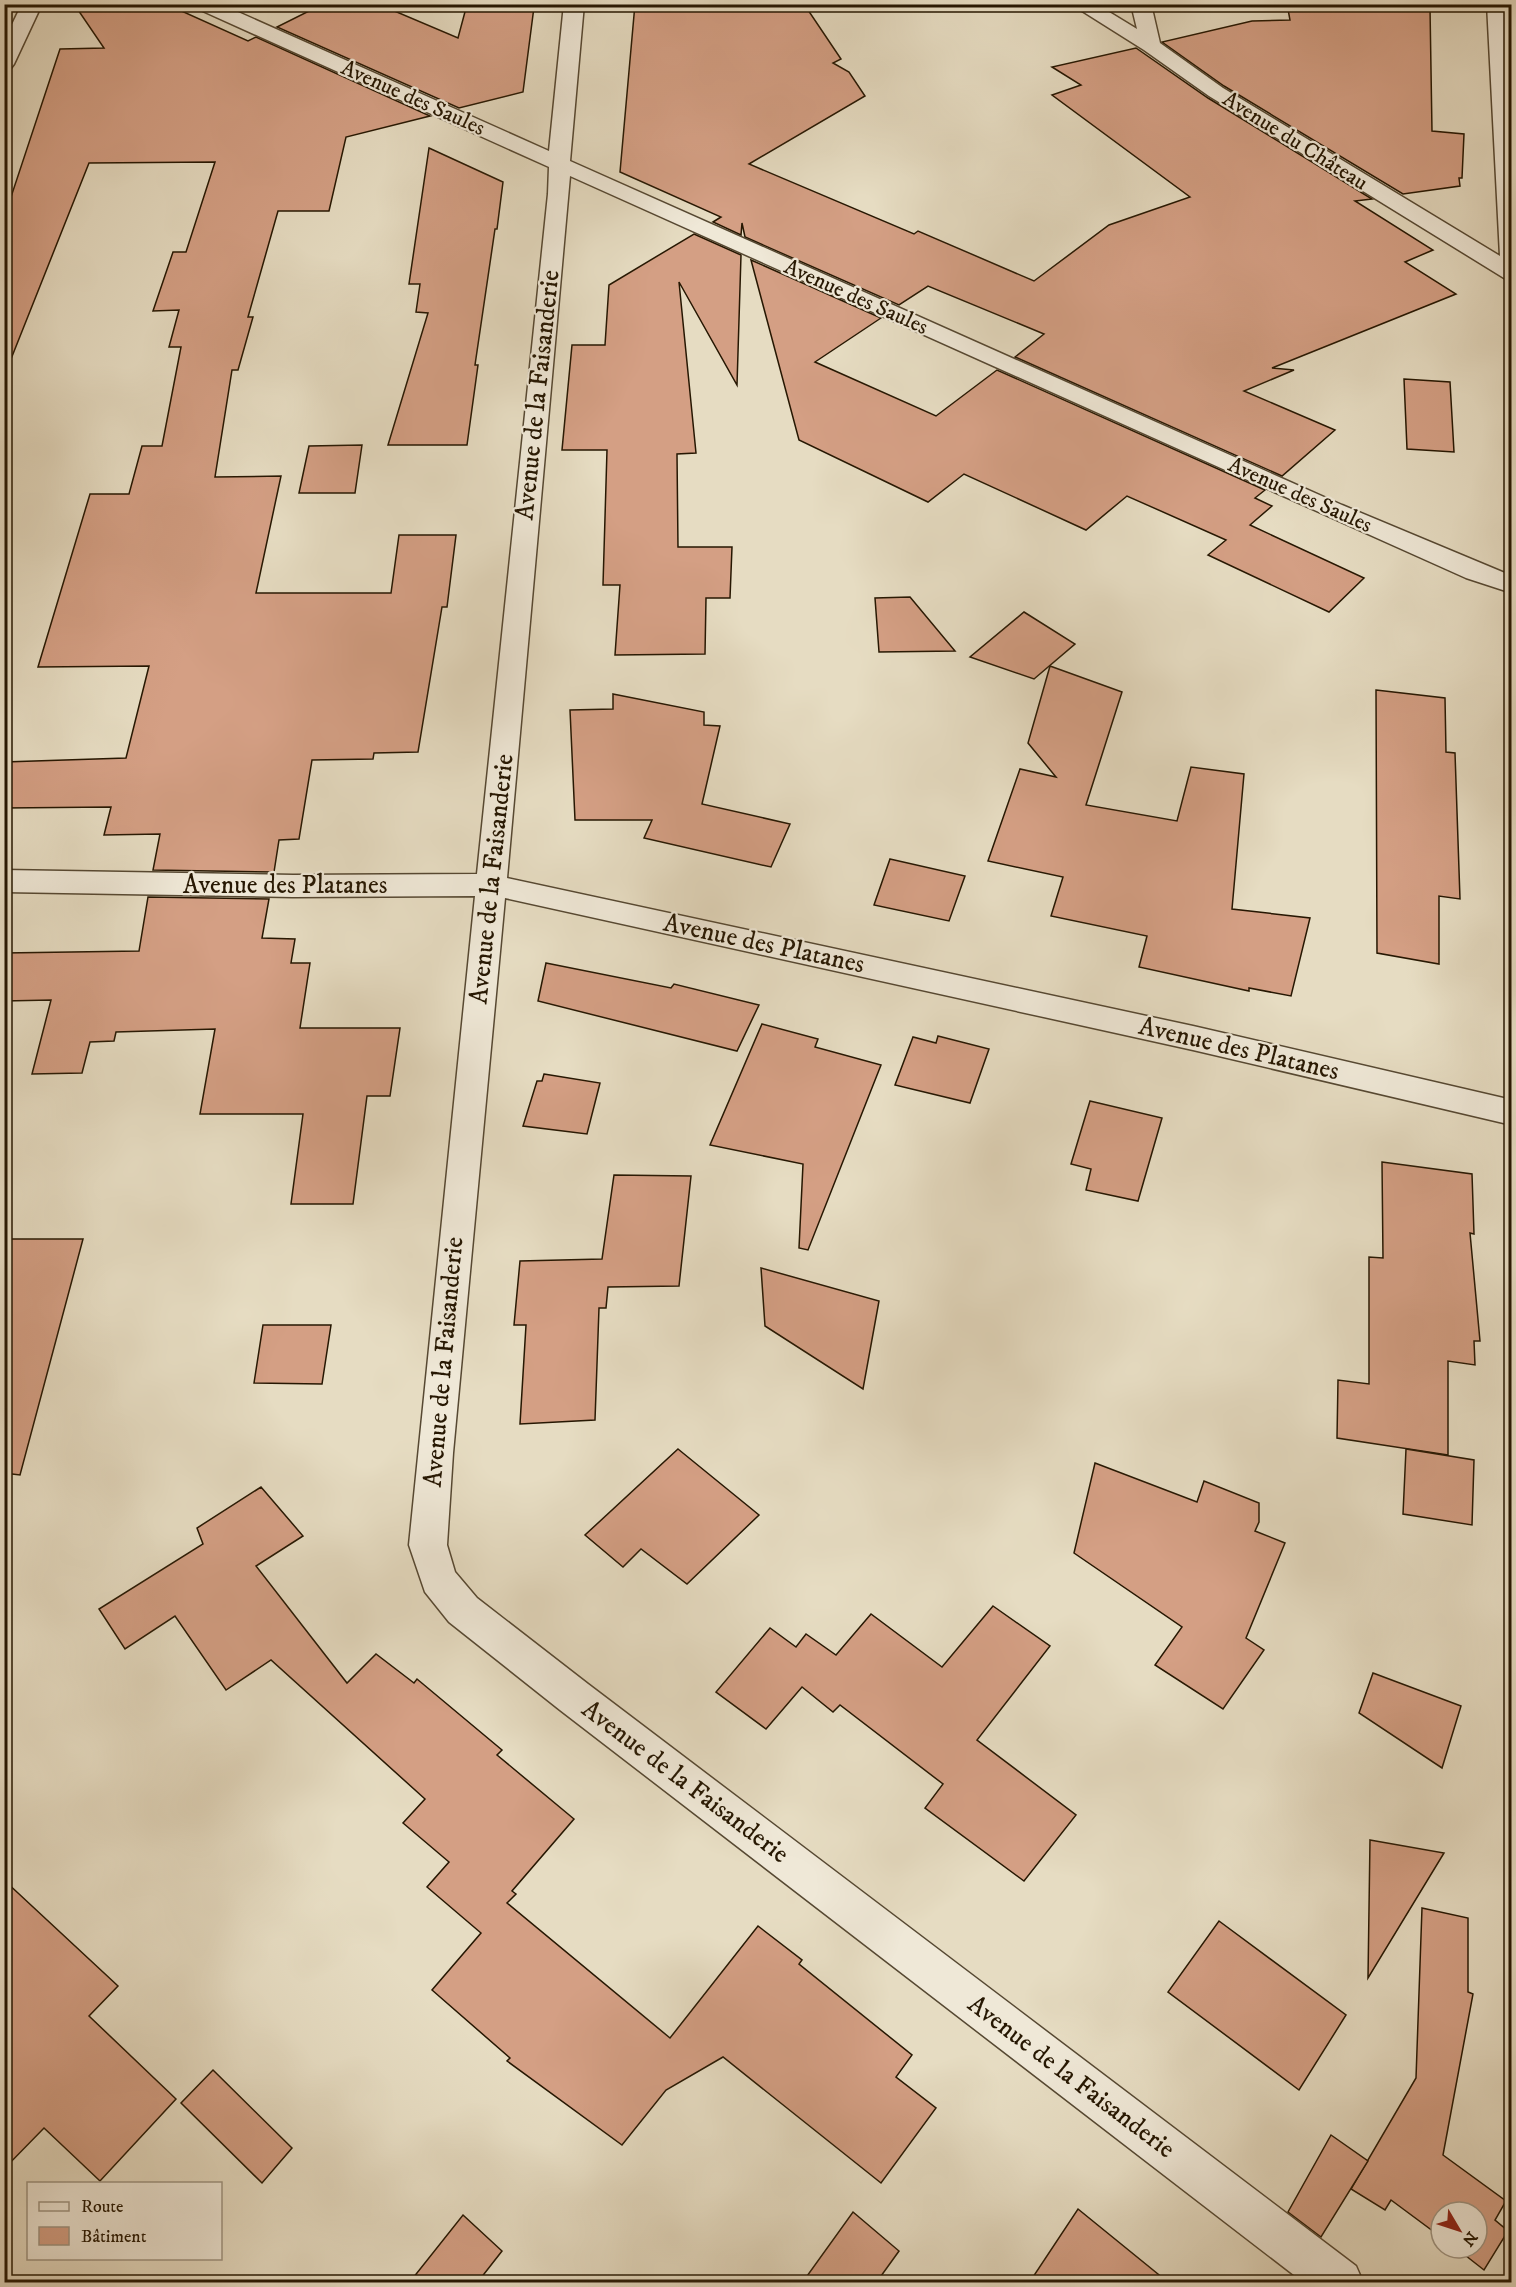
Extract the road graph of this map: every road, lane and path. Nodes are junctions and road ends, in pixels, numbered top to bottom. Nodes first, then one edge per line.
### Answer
1 (32, 4) edge
2 (203, 4) edge
3 (574, 4) edge
4 (1081, 4) edge
5 (1141, 4) edge
6 (1497, 4) edge
7 (1151, 46) junction
8 (4, 64) edge
9 (561, 166) junction
10 (1512, 273) edge
11 (1512, 585) edge
12 (4, 881) edge
13 (492, 885) junction
14 (1512, 1113) edge
15 (1340, 2283) edge

1 - 8 street
2 - 9 street, Avenue des Saules
3 - 9 street, Avenue de la Faisanderie
4 - 7 street, Avenue du Château
5 - 7 street
6 - 10 street
7 - 10 street, Avenue du Château
9 - 11 street, Avenue des Saules
9 - 13 street, Avenue de la Faisanderie
12 - 13 street, Avenue des Platanes
13 - 14 street, Avenue des Platanes
13 - 15 street, Avenue de la Faisanderie

